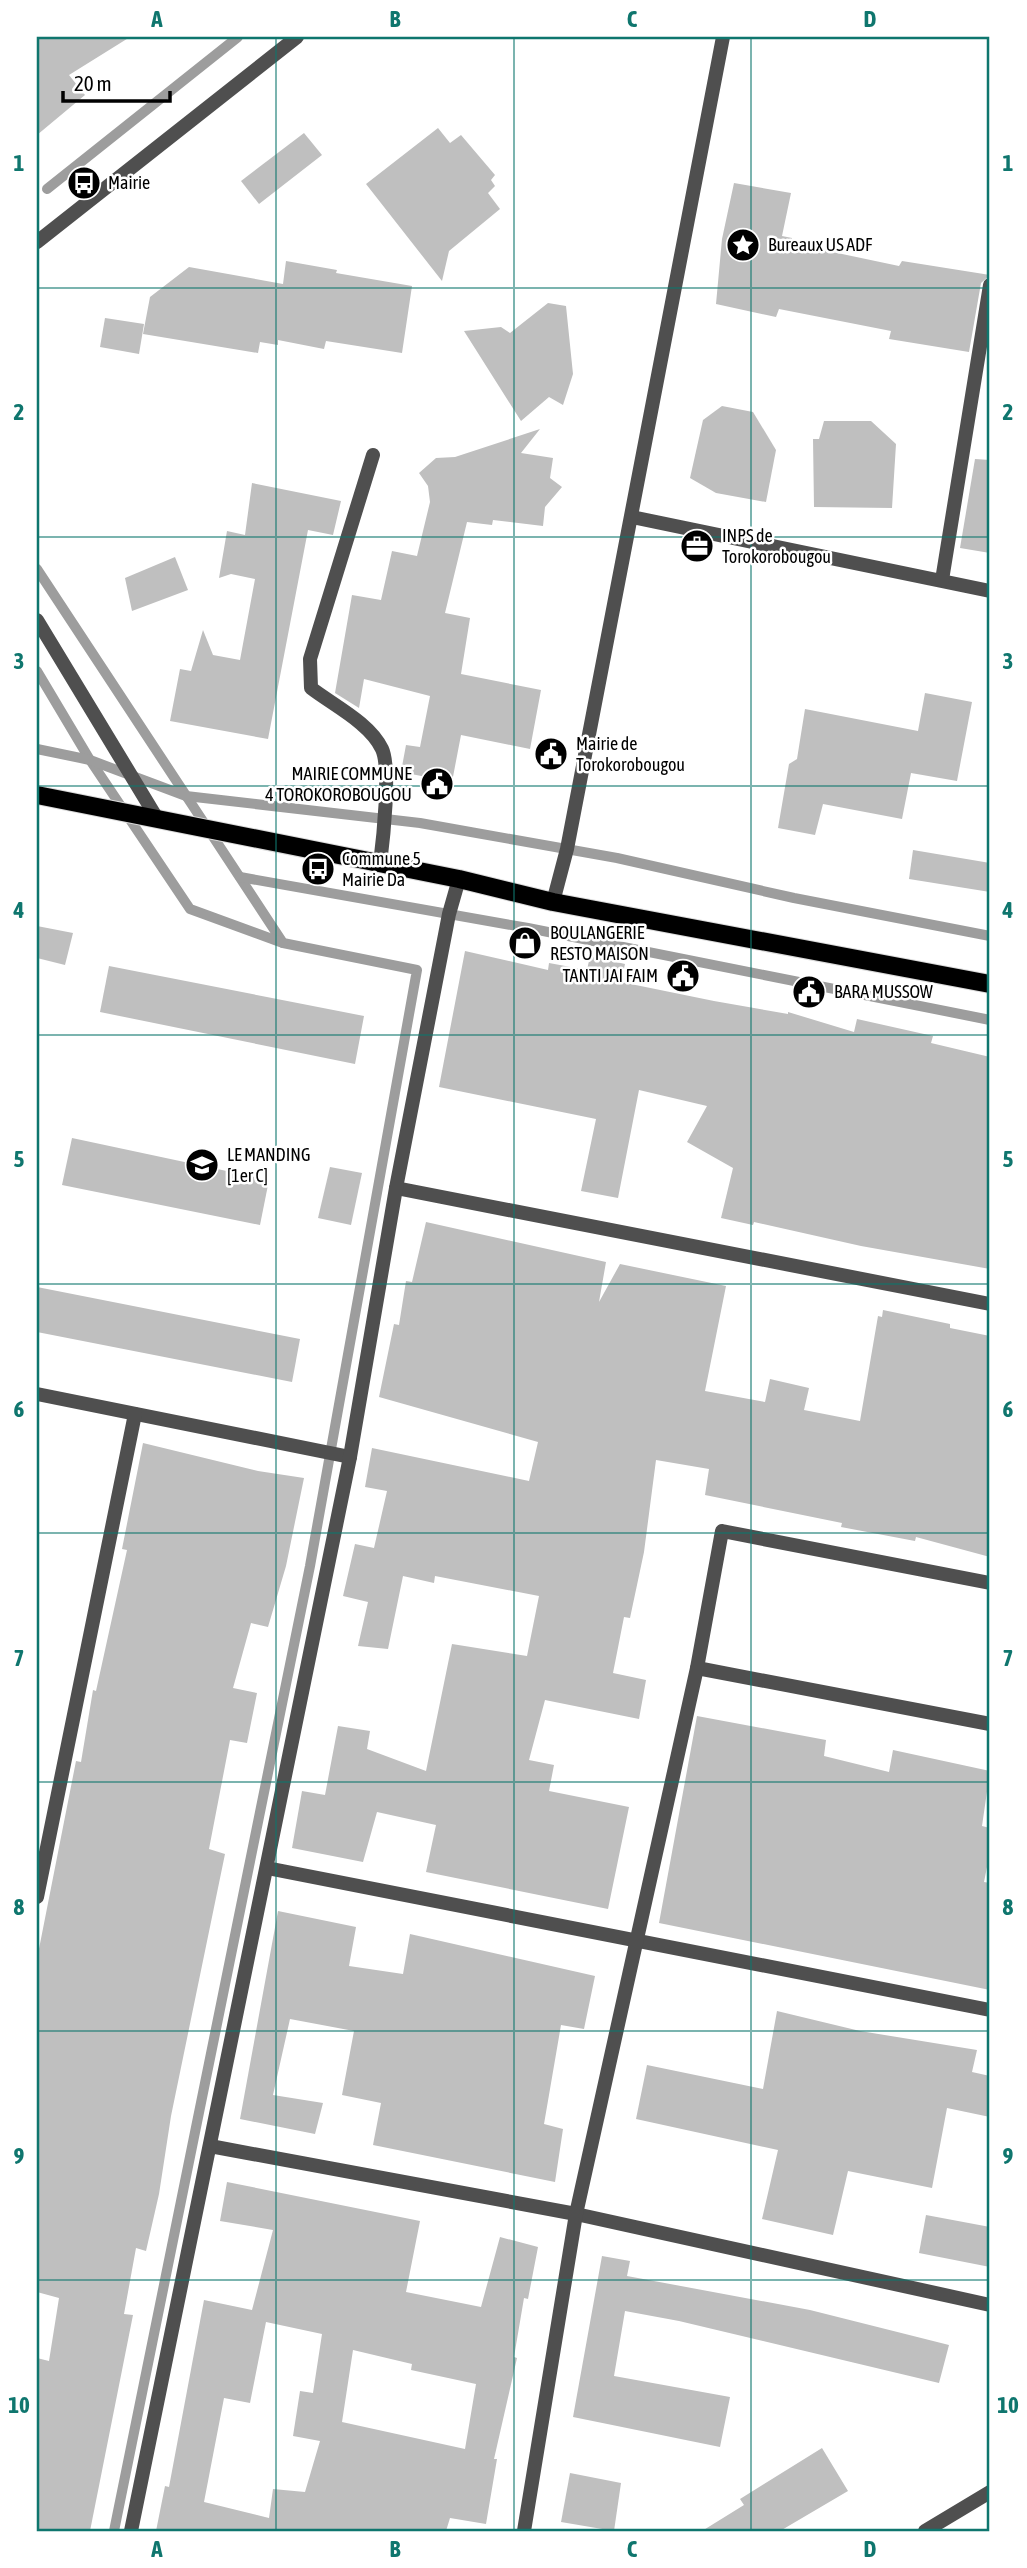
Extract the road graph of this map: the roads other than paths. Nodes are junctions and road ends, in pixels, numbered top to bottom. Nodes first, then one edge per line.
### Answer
1 (297, 37) edge
2 (723, 37) edge
3 (37, 242) edge
4 (990, 285) edge
5 (373, 455) dead end
6 (632, 517) junction
7 (942, 580) junction
8 (990, 591) edge
9 (37, 620) edge
10 (37, 795) edge
11 (158, 820) junction
12 (380, 864) junction
13 (458, 878) junction
14 (553, 902) junction
15 (990, 984) edge
16 (396, 1188) junction
17 (990, 1304) edge
18 (37, 1394) edge
19 (135, 1414) junction
20 (350, 1457) junction
21 (990, 1583) edge
22 (697, 1668) junction
23 (990, 1724) edge
24 (267, 1867) junction
25 (37, 1897) edge
26 (637, 1940) junction
27 (990, 2010) edge
28 (210, 2146) junction
29 (576, 2214) junction
30 (990, 2305) edge
31 (990, 2492) edge
32 (131, 2531) edge
33 (524, 2531) edge
34 (925, 2531) edge

1 - 3 street
2 - 6 street
4 - 7 street
5 - 12 street
6 - 7 street
6 - 14 street
7 - 8 street
9 - 11 street
10 - 11 main road
11 - 12 main road
12 - 13 main road
13 - 14 main road
13 - 16 street
14 - 15 main road
16 - 17 street
16 - 20 street
18 - 19 street
19 - 20 street
19 - 25 street
20 - 24 street
21 - 22 street
22 - 23 street
22 - 26 street
24 - 26 street
24 - 28 street
26 - 27 street
26 - 29 street
28 - 29 street
28 - 32 street
29 - 30 street
29 - 33 street
31 - 34 street

